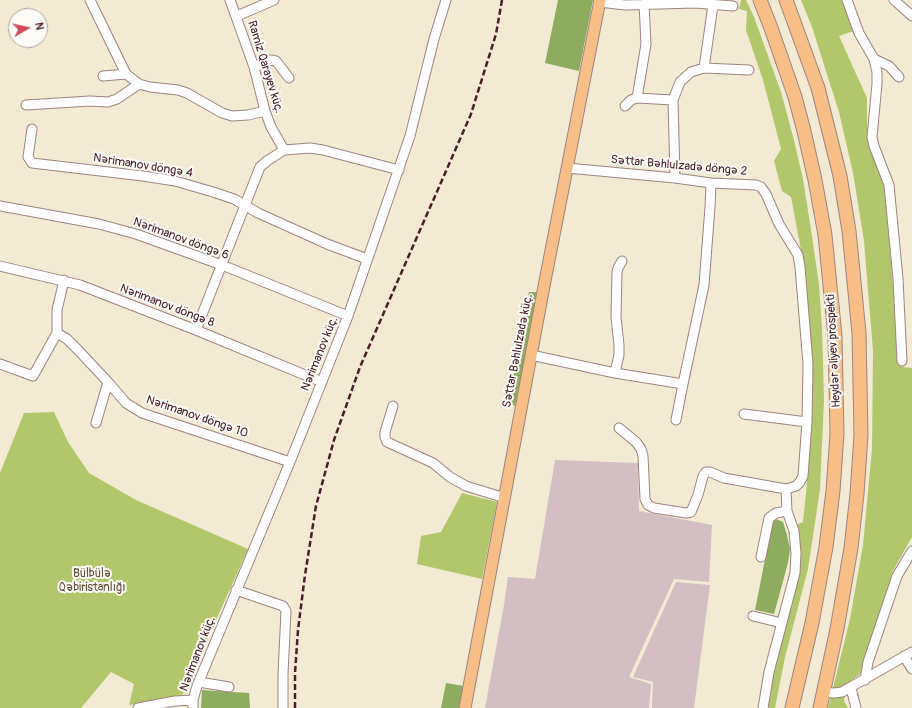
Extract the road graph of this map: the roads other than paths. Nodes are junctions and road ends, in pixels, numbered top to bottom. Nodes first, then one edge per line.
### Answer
1 (90, 0) edge
2 (230, 0) edge
3 (274, 0) edge
4 (446, 0) edge
5 (760, 0) edge
6 (786, 0) edge
7 (847, 0) edge
8 (894, 0) edge
9 (600, 1) edge
10 (644, 4) junction
11 (713, 5) junction
12 (733, 6) dead end
13 (237, 16) junction
14 (912, 16) edge
15 (874, 59) junction
16 (254, 67) junction
17 (704, 68) junction
18 (749, 70) dead end
19 (126, 74) junction
20 (103, 76) dead end
21 (899, 77) dead end
22 (289, 78) dead end
23 (139, 84) junction
24 (637, 98) junction
25 (673, 100) junction
26 (26, 105) dead end
27 (624, 106) dead end
28 (265, 111) junction
29 (32, 129) dead end
30 (284, 150) junction
31 (567, 168) junction
32 (399, 170) junction
33 (674, 178) junction
34 (711, 183) junction
35 (0, 206) edge
36 (246, 206) junction
37 (367, 259) junction
38 (622, 262) dead end
39 (222, 265) junction
40 (0, 266) edge
41 (64, 280) junction
42 (348, 316) junction
43 (196, 330) junction
44 (58, 333) junction
45 (531, 355) junction
46 (902, 361) dead end
47 (0, 364) edge
48 (615, 373) junction
49 (108, 382) junction
50 (322, 382) junction
51 (683, 384) junction
52 (393, 406) dead end
53 (744, 414) dead end
54 (676, 420) dead end
55 (96, 422) dead end
56 (807, 422) junction
57 (620, 428) dead end
58 (290, 462) junction
59 (786, 489) junction
60 (505, 498) junction
61 (787, 511) junction
62 (912, 551) edge
63 (761, 557) dead end
64 (236, 590) junction
65 (752, 616) dead end
66 (782, 622) junction
67 (908, 654) edge
68 (912, 669) edge
69 (865, 680) junction
70 (199, 682) junction
71 (229, 687) dead end
72 (851, 688) junction
73 (824, 692) junction
74 (193, 704) edge
75 (138, 708) edge
76 (284, 708) edge
77 (465, 708) edge
78 (763, 708) edge
79 (792, 708) edge
80 (820, 708) edge
81 (856, 708) edge

1 - 19 street
2 - 13 street, Ramiz Qarayev küç.
3 - 13 street
4 - 32 street, Nərimanov küç.
5 - 79 highway, Heydər Əliyev prospekti
6 - 73 highway, Heydər Əliyev prospekti
7 - 15 street
8 - 14 street
9 - 10 street
9 - 31 main road, Səttar Bəhlulzadə küç.
10 - 11 street
10 - 24 street
11 - 12 street
11 - 17 street
13 - 16 street, Ramiz Qarayev küç.
15 - 21 street
15 - 46 street
16 - 22 street
16 - 28 street, Ramiz Qarayev küç.
17 - 18 street
17 - 25 street
19 - 20 street
19 - 23 street
23 - 26 street
23 - 28 street
24 - 25 street
24 - 27 street
25 - 33 street
28 - 30 street, Ramiz Qarayev küç.
29 - 36 street, Nərimanov döngə 4
30 - 32 street
30 - 36 street
31 - 33 street, Səttar Bəhlulzadə döngə 2
31 - 45 main road, Səttar Bəhlulzadə küç.
32 - 37 street, Nərimanov küç.
33 - 34 street, Səttar Bəhlulzadə döngə 2
34 - 51 street
34 - 56 street, Səttar Bəhlulzadə döngə 2
35 - 39 street, Nərimanov döngə 6
36 - 37 street, Nərimanov döngə 4
36 - 39 street
37 - 42 street, Nərimanov küç.
38 - 48 street
39 - 42 street, Nərimanov döngə 6
39 - 43 street
40 - 41 street, Nərimanov döngə 8
41 - 43 street, Nərimanov döngə 8
41 - 44 street
42 - 50 street, Nərimanov küç.
43 - 50 street, Nərimanov döngə 8
44 - 47 street
44 - 49 street, Nərimanov döngə 10
45 - 48 street
45 - 60 main road, Səttar Bəhlulzadə küç.
48 - 51 street
49 - 55 street
49 - 58 street, Nərimanov döngə 10
50 - 58 street, Nərimanov küç.
51 - 54 street
52 - 60 street
53 - 56 street
56 - 59 street, Səttar Bəhlulzadə döngə 2
57 - 59 street
58 - 64 street, Nərimanov küç.
59 - 61 street
60 - 77 main road, Səttar Bəhlulzadə küç.
61 - 63 street
61 - 66 street
62 - 69 street
64 - 70 street, Nərimanov küç.
64 - 76 street
65 - 66 street
66 - 78 street
67 - 68 street
67 - 69 street
69 - 72 street
70 - 71 street
70 - 74 street, Nərimanov küç.
72 - 73 street
72 - 81 street
73 - 80 highway, Heydər Əliyev prospekti
74 - 75 street

